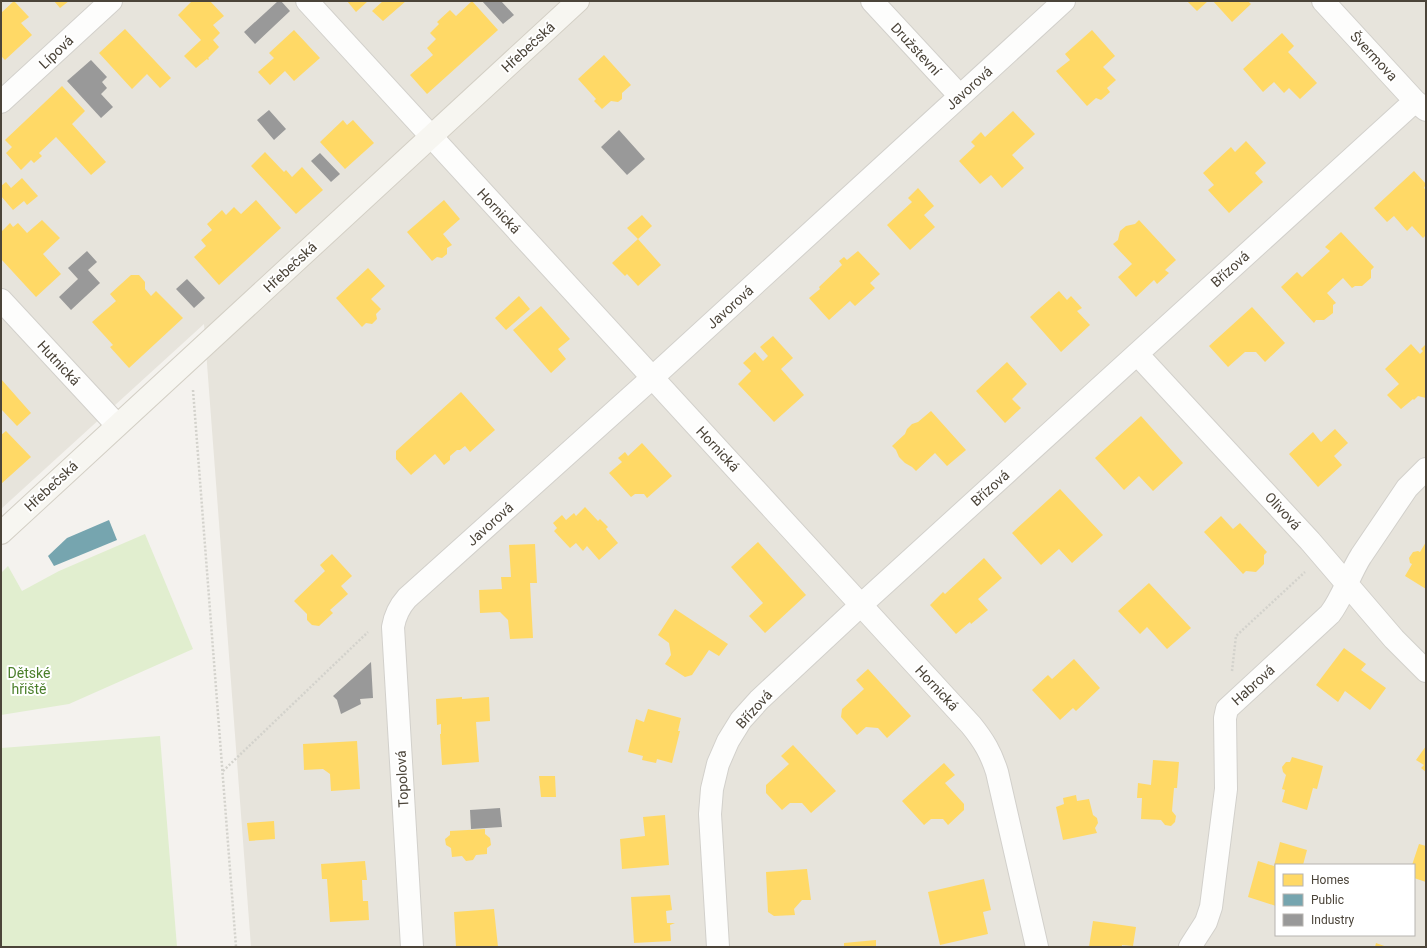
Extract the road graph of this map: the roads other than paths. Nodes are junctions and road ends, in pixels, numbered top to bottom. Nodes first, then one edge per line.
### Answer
1 (111, 1) edge
2 (307, 1) edge
3 (578, 1) edge
4 (872, 1) edge
5 (1064, 1) edge
6 (1323, 1) edge
7 (960, 96) junction
8 (1, 102) edge
9 (1420, 105) edge
10 (431, 137) junction
11 (1, 300) edge
12 (1137, 354) junction
13 (652, 378) junction
14 (117, 425) junction
15 (1426, 469) edge
16 (1, 533) edge
17 (1346, 583) junction
18 (861, 605) junction
19 (397, 612) joint
20 (1426, 671) edge
21 (412, 947) edge
22 (718, 947) edge
23 (1037, 947) edge
24 (1190, 947) edge

1 - 8 street, Lípová
2 - 10 street, Hornická
3 - 10 street, Hřebečská
4 - 7 street, Družstevní
5 - 7 street, Javorová
6 - 9 street, Švermova
7 - 13 street, Javorová
9 - 12 street, Břízová
10 - 13 street, Hornická
10 - 14 street, Hřebečská
11 - 14 street, Hutnická
12 - 17 street, Olivová
12 - 18 street, Břízová
13 - 18 street, Hornická
13 - 19 street, Javorová
14 - 16 street, Hřebečská
15 - 17 street, Habrová
17 - 20 street, Olivová
17 - 24 street, Habrová
18 - 22 street, Břízová
18 - 23 street, Hornická
19 - 21 street, Topolová

